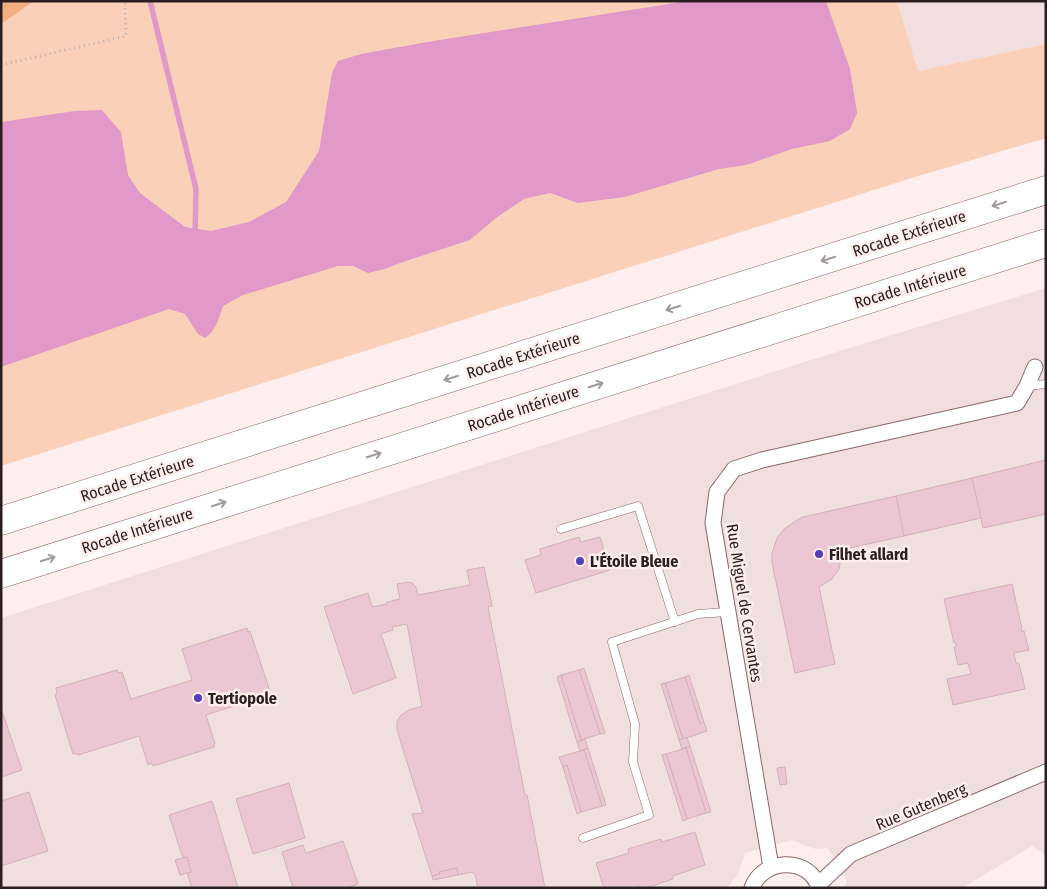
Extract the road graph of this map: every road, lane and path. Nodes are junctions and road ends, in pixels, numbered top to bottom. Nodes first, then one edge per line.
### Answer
1 (125, 1) edge
2 (1, 65) edge
3 (1046, 190) edge
4 (1046, 243) edge
5 (1035, 367) dead end
6 (1046, 384) edge
7 (1027, 386) junction
8 (1, 521) edge
9 (561, 530) dead end
10 (1, 574) edge
11 (727, 612) junction
12 (675, 622) junction
13 (1046, 772) edge
14 (583, 838) dead end
15 (771, 867) junction
16 (818, 886) edge
17 (752, 888) edge

1 - 2 path
3 -> 8 highway, Rocade Extérieure
10 -> 4 highway, Rocade Intérieure
5 - 7 street, Rue Miguel de Cervantes
6 - 7 lane
7 - 11 street, Rue Miguel de Cervantes
9 - 12 lane
11 - 12 lane
11 - 15 street, Rue Miguel de Cervantes
12 - 14 lane
13 - 16 street, Rue Gutenberg
15 - 16 street
15 - 17 street

